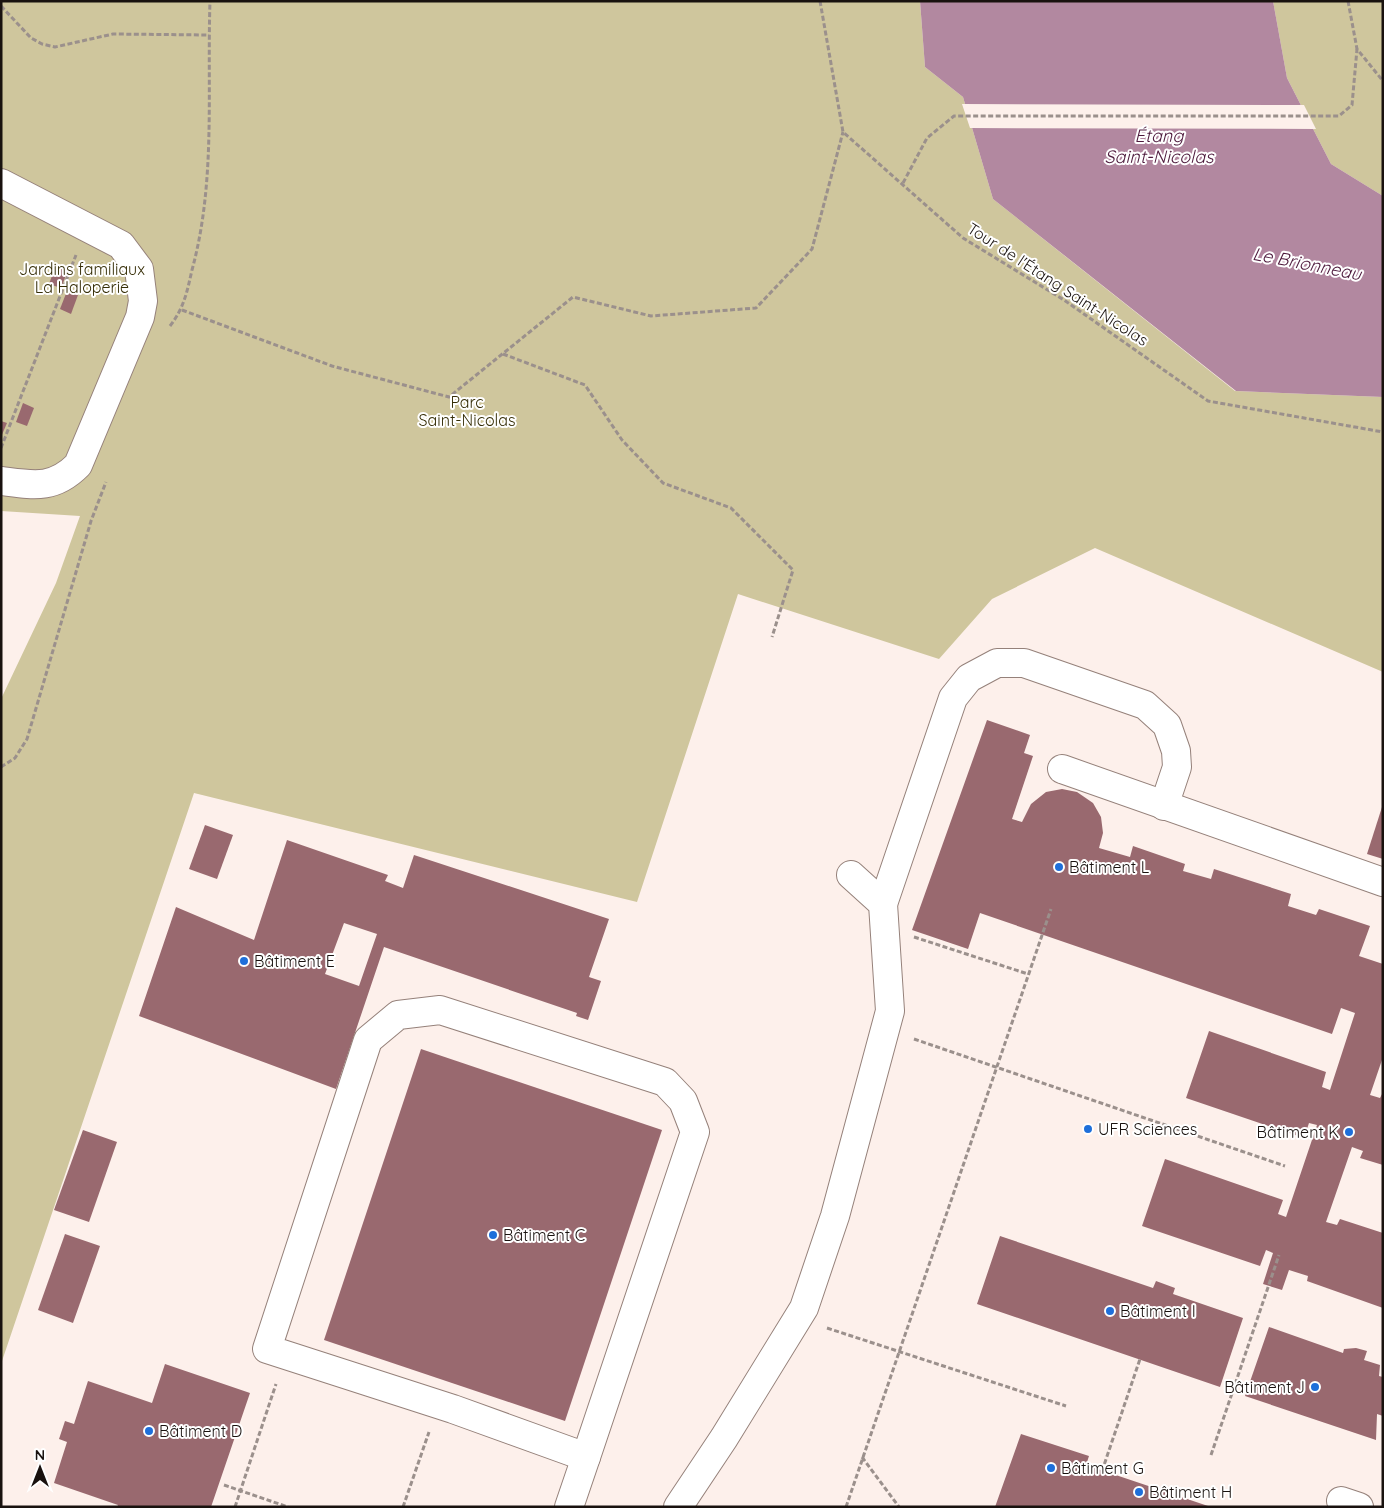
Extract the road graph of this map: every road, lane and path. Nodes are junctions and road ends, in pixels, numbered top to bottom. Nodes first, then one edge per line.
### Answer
1 (210, 1) edge
2 (820, 1) edge
3 (1348, 1) edge
4 (1, 6) edge
5 (209, 35) junction
6 (1357, 49) junction
7 (1383, 81) edge
8 (843, 132) junction
9 (1, 183) edge
10 (903, 183) junction
11 (87, 228) junction
12 (182, 310) junction
13 (169, 329) dead end
14 (503, 354) junction
15 (1383, 432) edge
16 (1, 448) edge
17 (108, 476) dead end
18 (1, 481) edge
19 (772, 637) dead end
20 (1, 768) edge
21 (1062, 769) dead end
22 (1164, 806) junction
23 (851, 875) dead end
24 (1383, 882) edge
25 (883, 904) junction
26 (1051, 909) dead end
27 (913, 936) dead end
28 (1028, 974) junction
29 (885, 1029) junction
30 (996, 1066) junction
31 (1284, 1166) dead end
32 (1279, 1254) dead end
33 (798, 1318) junction
34 (898, 1350) junction
35 (285, 1355) junction
36 (1140, 1360) dead end
37 (438, 1405) junction
38 (1066, 1406) dead end
39 (1211, 1455) dead end
40 (862, 1457) junction
41 (586, 1458) junction
42 (1102, 1471) dead end
43 (224, 1485) dead end
44 (240, 1490) junction
45 (235, 1507) edge
46 (288, 1507) edge
47 (403, 1507) edge
48 (569, 1507) edge
49 (678, 1507) edge
50 (846, 1507) edge
51 (899, 1507) edge

1 - 5 path
2 - 8 path
3 - 6 path
4 - 5 path
5 - 12 path
6 - 7 path
6 - 10 path
8 - 10 path, Tour de l'Étang Saint-Nicolas
8 - 14 path
9 - 11 lane
10 - 15 path, Tour de l'Étang Saint-Nicolas
11 - 16 path
11 - 18 lane
12 - 13 path
12 - 14 path
14 - 19 path
17 - 20 path
21 - 22 lane
22 - 24 lane
22 - 25 lane
23 - 25 lane
25 - 29 lane
26 - 28 path
27 - 28 path
28 - 30 path
29 - 30 path
29 - 33 lane
30 - 31 path
30 - 34 path
32 - 39 path
33 - 34 path
33 - 49 lane
34 - 38 path
34 - 40 path
35 - 37 lane
35 - 41 lane
35 - 44 path
36 - 42 path
37 - 41 lane
37 - 47 path
40 - 50 path
40 - 51 path
41 - 48 lane
43 - 44 path
44 - 45 path
44 - 46 path

